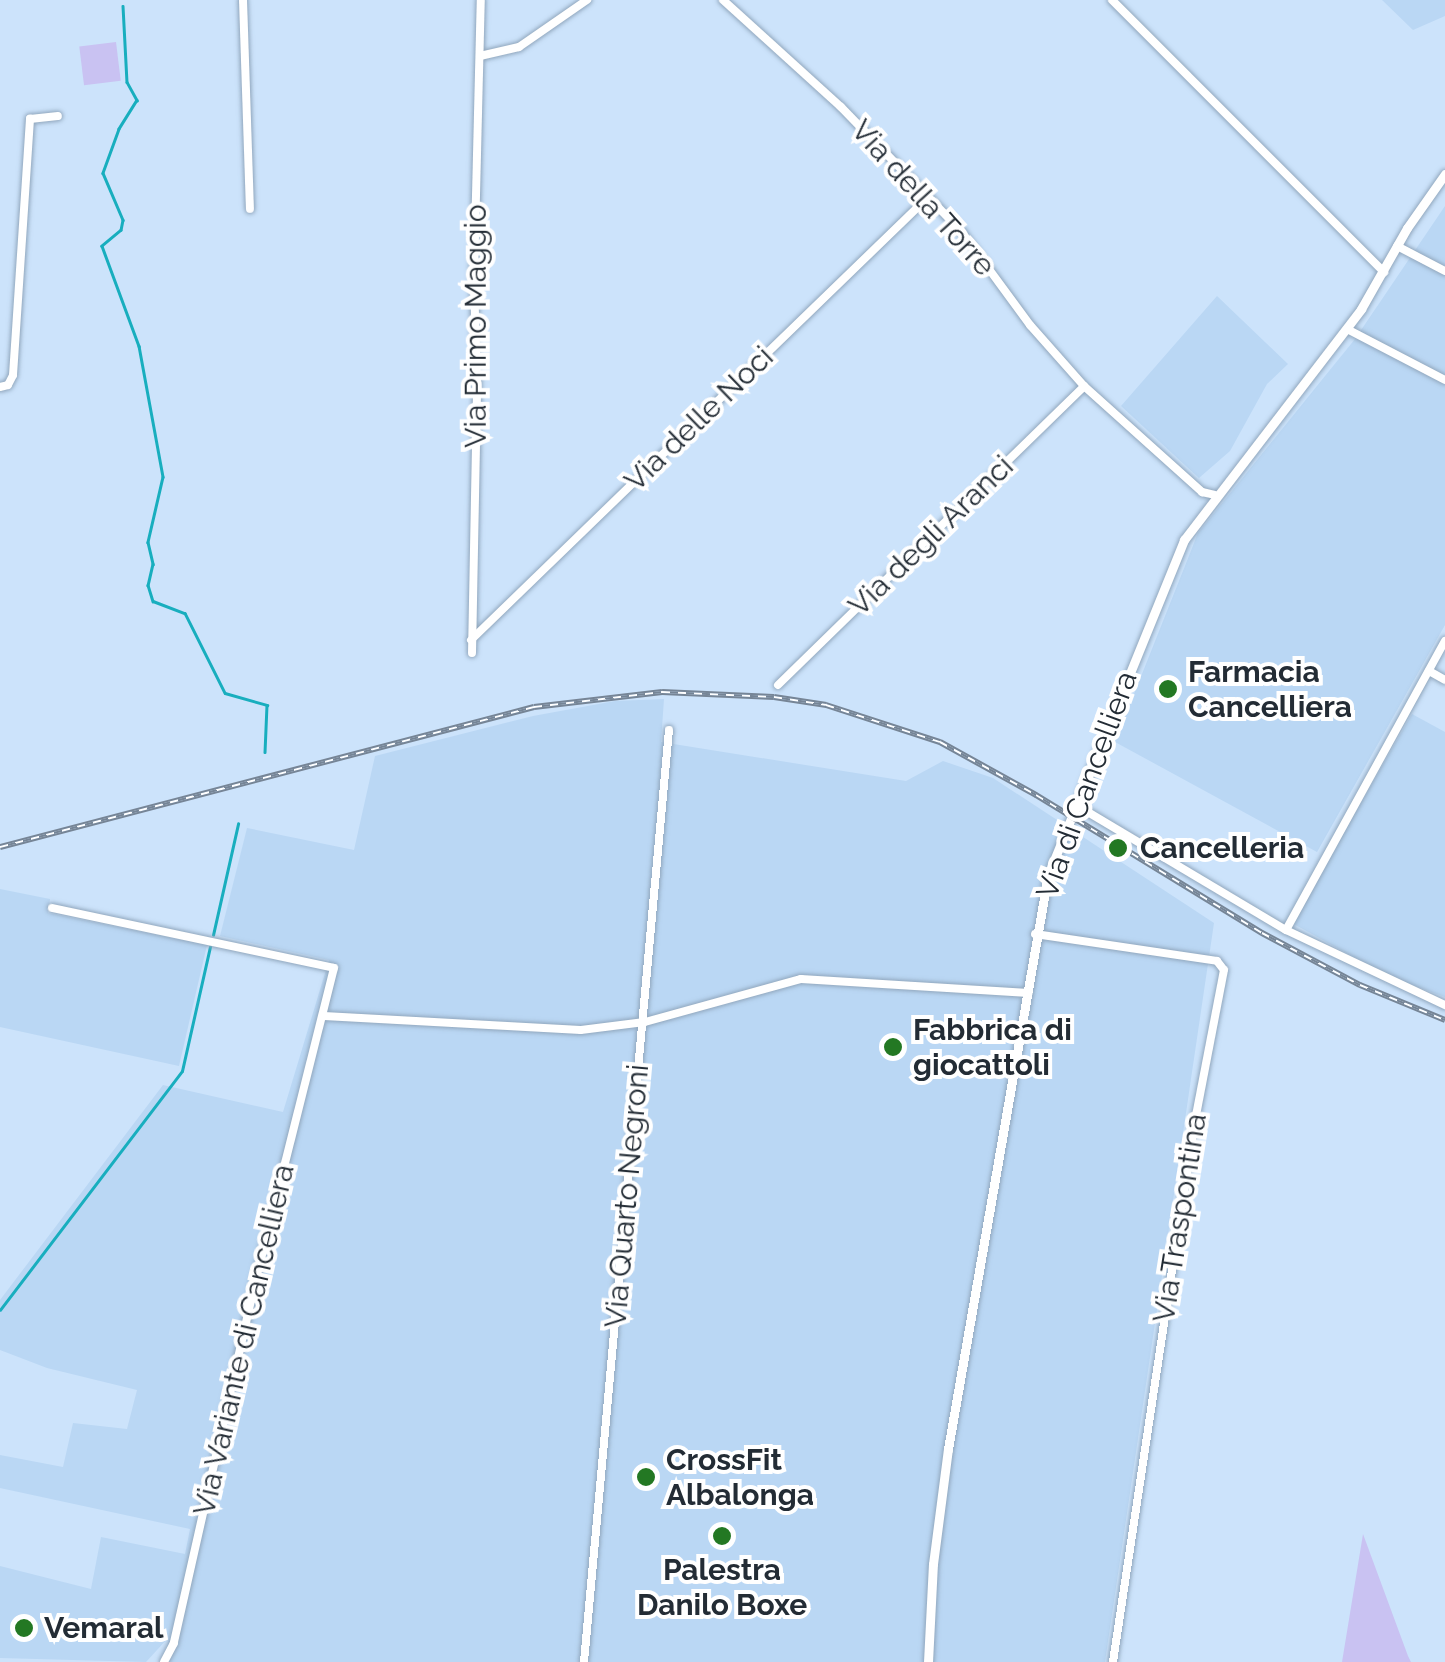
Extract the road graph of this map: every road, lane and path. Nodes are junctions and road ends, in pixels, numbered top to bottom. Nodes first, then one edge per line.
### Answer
1 (243, 0) edge
2 (482, 0) edge
3 (586, 0) edge
4 (723, 0) edge
5 (1112, 0) edge
6 (480, 56) junction
7 (58, 116) dead end
8 (1445, 174) edge
9 (926, 199) junction
10 (250, 209) dead end
11 (1397, 246) junction
12 (1384, 272) junction
13 (1445, 272) edge
14 (1346, 329) junction
15 (1445, 380) edge
16 (1084, 386) junction
17 (0, 387) edge
18 (1198, 488) junction
19 (1215, 495) junction
20 (1200, 516) junction
21 (471, 640) junction
22 (1445, 641) edge
23 (472, 653) dead end
24 (1429, 671) junction
25 (1445, 680) edge
26 (778, 685) dead end
27 (669, 730) dead end
28 (1076, 805) junction
29 (52, 908) dead end
30 (1286, 930) junction
31 (1034, 934) junction
32 (1029, 993) junction
33 (1445, 1004) edge
34 (324, 1016) junction
35 (645, 1022) junction
36 (164, 1662) edge
37 (584, 1662) edge
38 (928, 1662) edge
39 (1113, 1662) edge

1 - 10 street
2 - 6 street, Via Primo Maggio
3 - 6 street
4 - 9 street, Via della Torre
5 - 12 street
6 - 21 street, Via Primo Maggio
7 - 17 street
8 - 11 street, Via di Cancelliera
9 - 16 street, Via della Torre
9 - 21 street, Via delle Noci
11 - 12 street, Via di Cancelliera
11 - 13 street
12 - 14 street, Via di Cancelliera
14 - 15 street
14 - 19 street, Via di Cancelliera
16 - 18 street, Via della Torre
16 - 26 street, Via degli Aranci
18 - 19 street, Via della Torre
18 - 20 street
19 - 20 street, Via di Cancelliera
20 - 28 street, Via di Cancelliera
21 - 23 street, Via Primo Maggio
22 - 24 street
24 - 25 street
24 - 30 street
27 - 35 street, Via Quarto Negroni
28 - 30 street
28 - 31 street, Via di Cancelliera
29 - 34 street, Via Variante di Cancelliera
30 - 33 street
31 - 32 street, Via di Cancelliera
31 - 39 street, Via Traspontina
32 - 35 street
32 - 38 street, Via di Cancelliera
34 - 35 street
34 - 36 street, Via Variante di Cancelliera
35 - 37 street, Via Quarto Negroni

